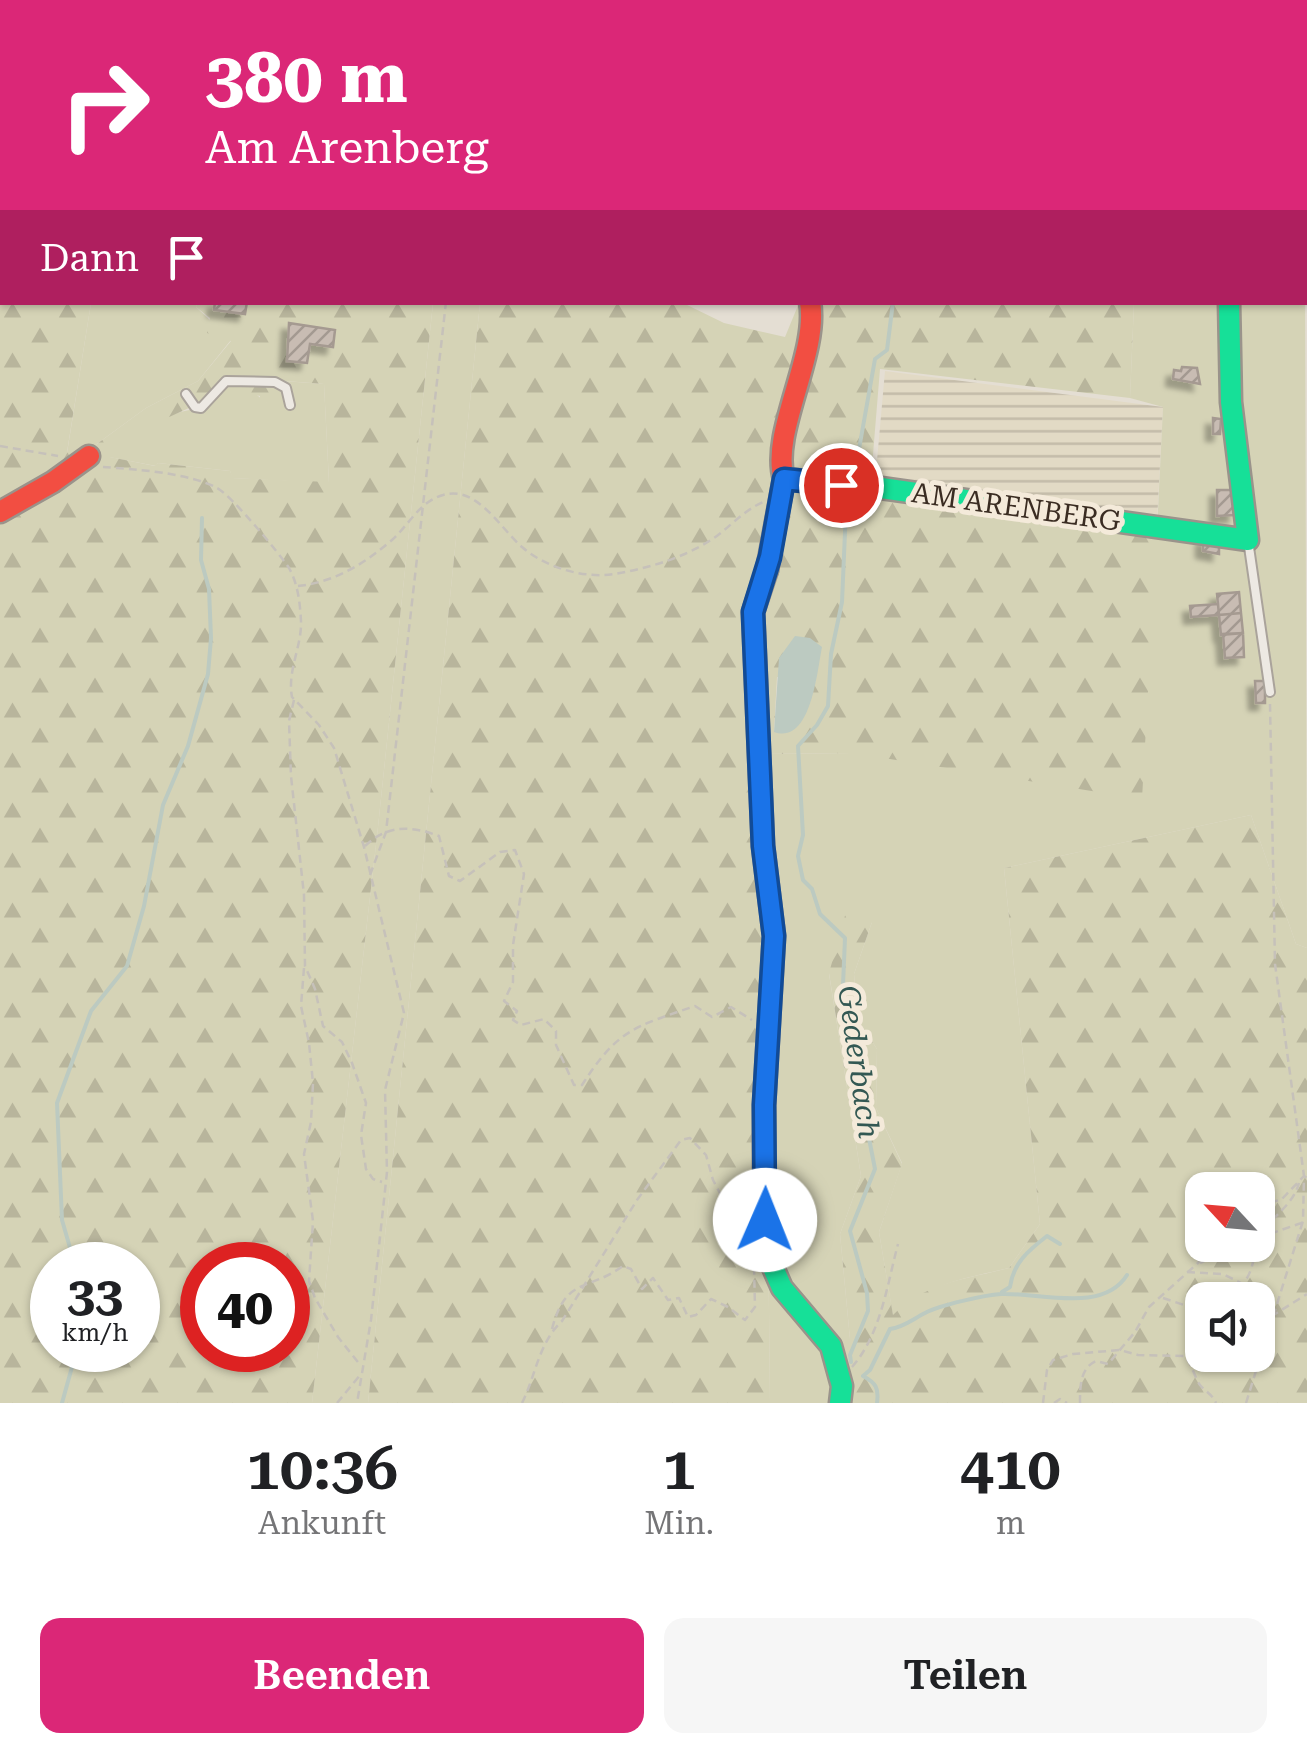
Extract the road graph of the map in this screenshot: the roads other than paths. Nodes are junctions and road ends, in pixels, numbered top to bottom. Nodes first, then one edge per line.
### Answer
1 (1228, 305) edge
2 (814, 308) edge
3 (186, 394) dead end
4 (290, 406) dead end
5 (85, 460) road end
6 (782, 487) junction
7 (0, 512) edge
8 (1248, 540) junction
9 (1270, 692) road end
10 (840, 1403) edge

1 - 8 street
2 - 6 street
3 - 4 lane
5 - 7 street
6 - 8 street, AM ARENBERG
6 - 10 street
8 - 9 lane

